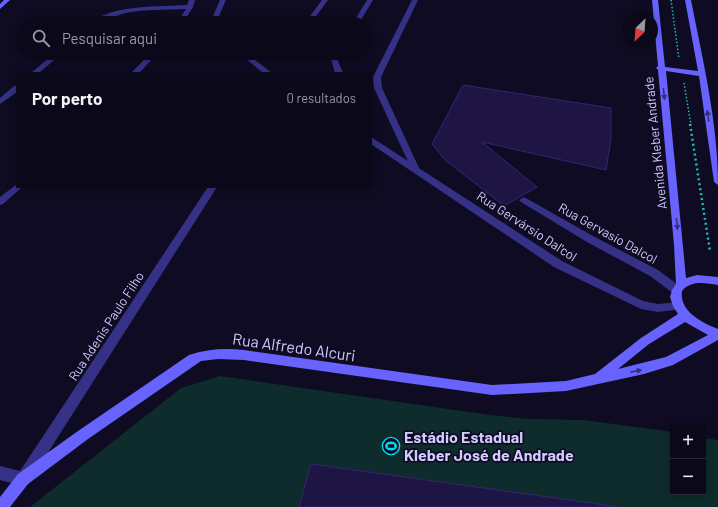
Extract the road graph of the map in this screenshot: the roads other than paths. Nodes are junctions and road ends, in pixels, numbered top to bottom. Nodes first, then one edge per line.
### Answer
1 (7, 0) edge
2 (192, 0) edge
3 (223, 0) edge
4 (325, 0) edge
5 (370, 0) edge
6 (415, 0) edge
7 (655, 0) edge
8 (688, 0) edge
9 (0, 7) edge
10 (190, 7) junction
11 (109, 16) edge
12 (184, 16) edge
13 (216, 16) edge
14 (313, 16) edge
15 (360, 16) edge
16 (51, 60) edge
17 (148, 60) edge
18 (251, 60) edge
19 (336, 60) edge
20 (660, 68) junction
21 (36, 72) edge
22 (136, 72) edge
23 (267, 72) edge
24 (339, 72) edge
25 (702, 74) junction
26 (16, 89) edge
27 (0, 102) edge
28 (372, 141) edge
29 (415, 168) junction
30 (718, 182) edge
31 (16, 188) edge
32 (212, 188) edge
33 (524, 200) dead end
34 (0, 202) edge
35 (718, 281) edge
36 (679, 287) junction
37 (683, 311) junction
38 (718, 334) edge
39 (598, 378) junction
40 (0, 473) edge
41 (23, 479) junction
42 (1, 507) edge

1 - 9 street
2 - 10 street
3 - 13 street
4 - 14 street
5 - 15 street
6 - 29 street
7 - 20 street, Avenida Kleber Andrade
8 - 25 street
10 - 11 street
10 - 12 street
16 - 21 street
17 - 22 street
18 - 23 street
19 - 24 street
20 - 25 street
20 -> 36 street, Avenida Kleber Andrade
30 -> 25 street
26 - 27 street
28 - 29 street, Rua Gervársio Dal'col
29 - 37 street, Rua Gervársio Dal'col
31 - 34 street
32 - 41 street, Rua Adenis Paulo Filho
33 - 36 street, Rua Gervasio Dalcol
35 - 36 street
36 - 37 street, Avenida Kleber Andrade
37 - 38 street
37 - 39 street, Rua Alfredo Alcuri
39 -> 38 street, Rua Alfredo Alcuri
39 - 41 street, Rua Alfredo Alcuri
40 - 41 street
41 - 42 street, Rua Alfredo Alcuri

